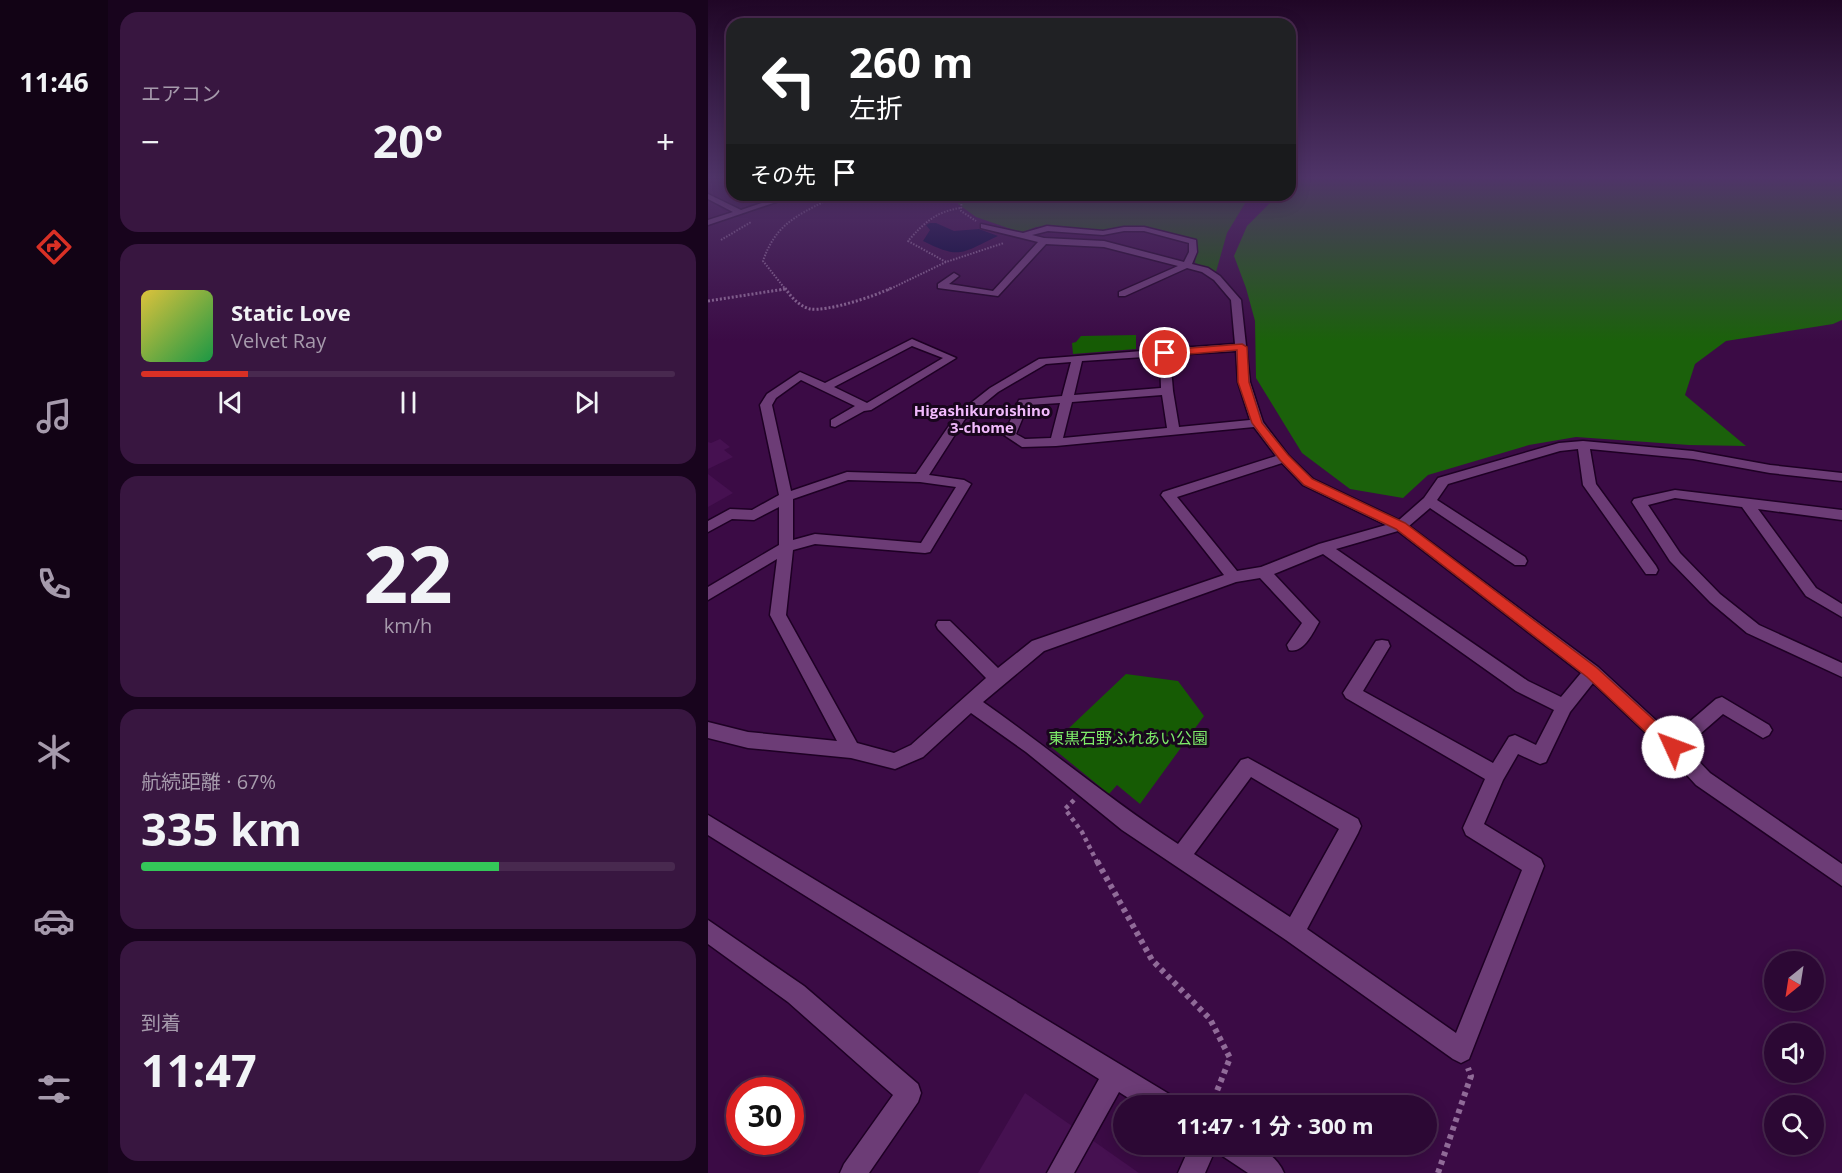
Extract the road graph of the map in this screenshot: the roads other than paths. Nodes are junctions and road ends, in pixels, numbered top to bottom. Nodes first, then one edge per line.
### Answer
1 (1003, 232) edge
2 (1036, 232) edge
3 (1089, 232) edge
4 (1110, 232) edge
5 (1151, 232) edge
6 (1021, 237) junction
7 (1044, 241) junction
8 (1187, 265) junction
9 (954, 276) dead end
10 (1122, 294) dead end
11 (1170, 337) dead end
12 (1242, 347) junction
13 (1170, 352) junction
14 (1077, 359) junction
15 (826, 387) junction
16 (1167, 391) junction
17 (1067, 399) junction
18 (862, 407) junction
19 (835, 423) dead end
20 (1257, 423) junction
21 (1174, 432) junction
22 (1056, 442) junction
23 (1584, 446) junction
24 (1284, 458) junction
25 (1842, 477) edge
26 (920, 478) junction
27 (786, 497) junction
28 (1429, 501) junction
29 (1748, 505) junction
30 (1842, 516) edge
31 (1400, 526) junction
32 (708, 527) edge
33 (786, 548) junction
34 (1324, 548) junction
35 (1520, 561) dead end
36 (1651, 570) dead end
37 (1263, 572) junction
38 (1234, 578) junction
39 (708, 594) edge
40 (1842, 611) edge
41 (944, 625) dead end
42 (1295, 645) dead end
43 (1382, 646) dead end
44 (1842, 670) edge
45 (1592, 672) junction
46 (997, 678) junction
47 (972, 704) junction
48 (1564, 707) junction
49 (708, 730) edge
50 (1763, 730) dead end
51 (1673, 747) junction
52 (851, 750) junction
53 (1496, 775) junction
54 (708, 824) edge
55 (1180, 856) junction
56 (1842, 876) edge
57 (708, 931) edge
58 (1294, 932) junction
59 (1115, 1074) junction
60 (1148, 1095) edge
61 (1200, 1155) edge
62 (1244, 1155) edge
63 (853, 1173) edge
64 (1060, 1173) edge
65 (1191, 1173) edge
66 (1271, 1173) edge

1 - 6 street
2 - 6 street
3 - 4 street
5 - 8 street
6 - 7 street
7 - 8 street
7 - 9 street
8 - 10 street
8 - 12 street
11 - 13 street
12 - 13 street
12 - 20 street
13 - 14 street
13 - 16 street
14 - 17 street
14 - 26 street
15 - 18 street
15 - 18 street
15 - 27 street
16 - 17 street
16 - 21 street
17 - 22 street
17 - 22 street
18 - 19 street
20 - 21 street
20 - 24 street
21 - 22 street
23 - 25 street
23 - 28 street
23 - 36 street
24 - 31 street
24 - 38 street
26 - 27 street
26 - 33 street
27 - 32 street
27 - 33 street
28 - 31 street
28 - 35 street
29 - 30 street
29 - 40 street
29 - 44 street
31 - 34 street
31 - 45 street
33 - 39 street
33 - 52 street
34 - 37 street
34 - 48 street
37 - 38 street
37 - 42 street
38 - 46 street
41 - 46 street
43 - 53 street
45 - 48 street
45 - 51 street
46 - 47 street
47 - 52 street
47 - 55 street
48 - 53 street
49 - 52 street
50 - 51 street
51 - 56 street
53 - 58 street
54 - 59 street
55 - 58 street
55 - 58 street
57 - 63 street
59 - 60 street
59 - 64 street
61 - 65 street
62 - 66 street

